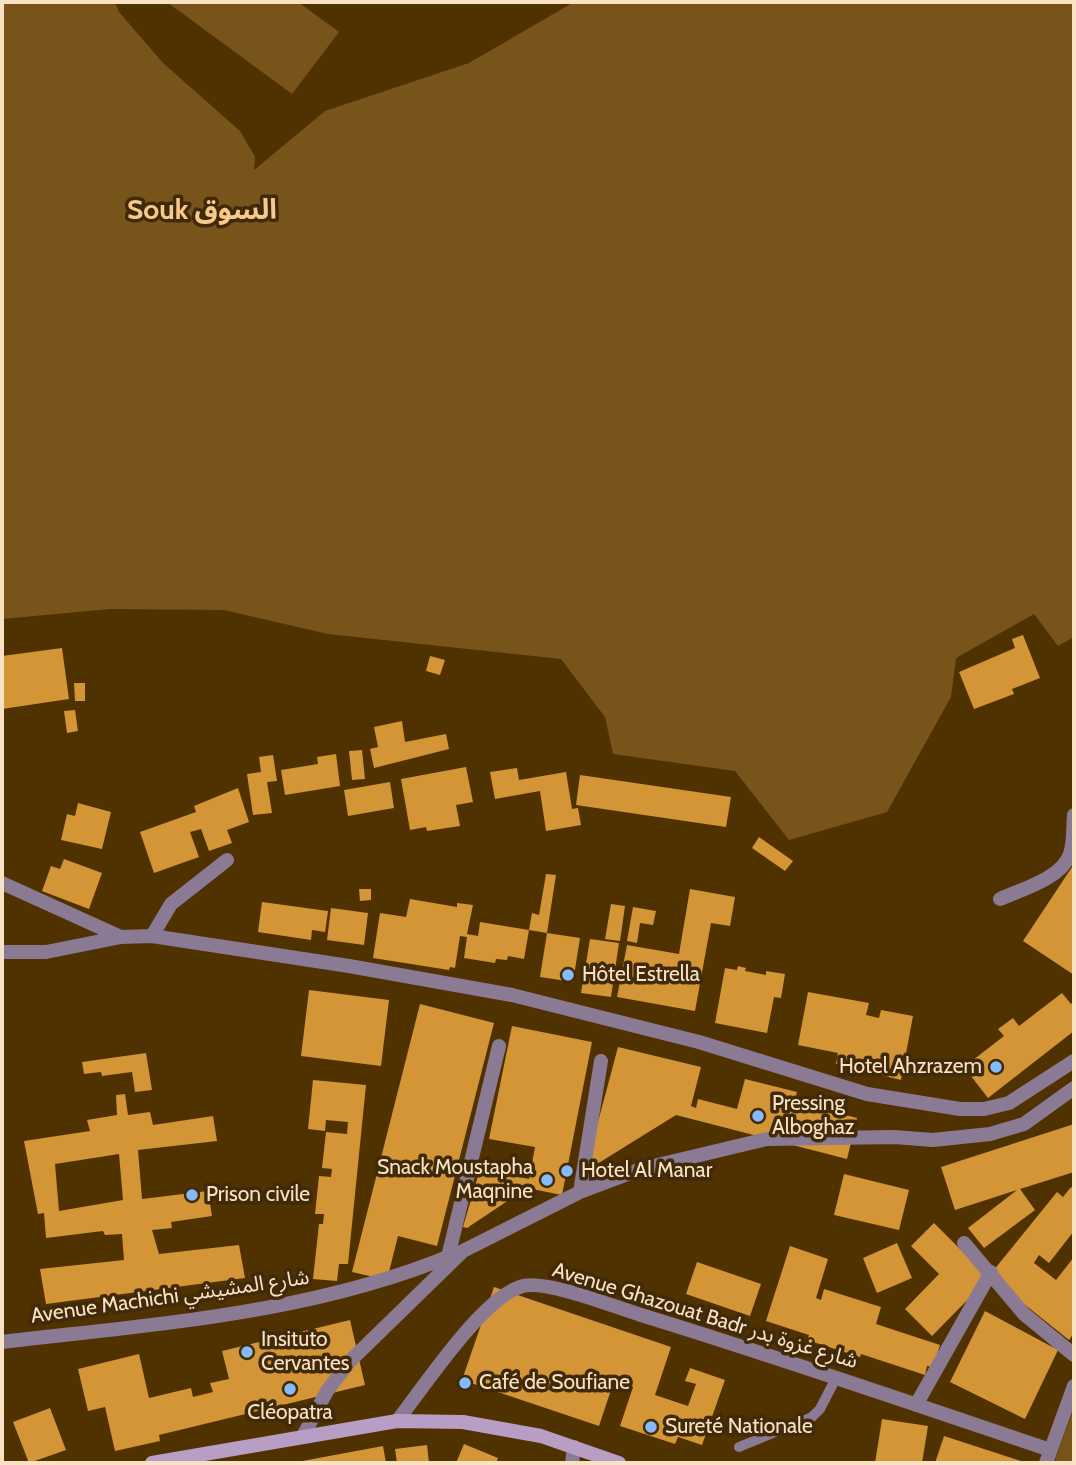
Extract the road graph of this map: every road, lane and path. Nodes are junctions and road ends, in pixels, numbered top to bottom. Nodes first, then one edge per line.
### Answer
1 (1074, 814) edge
2 (227, 860) dead end
3 (2, 883) edge
4 (1000, 899) dead end
5 (152, 936) junction
6 (121, 937) junction
7 (2, 952) edge
8 (499, 1046) dead end
9 (601, 1061) dead end
10 (1074, 1061) edge
11 (1074, 1088) edge
12 (580, 1192) junction
13 (964, 1243) dead end
14 (463, 1251) junction
15 (448, 1257) junction
16 (991, 1272) junction
17 (2, 1342) edge
18 (1074, 1355) edge
19 (836, 1378) junction
20 (1074, 1386) edge
21 (916, 1405) junction
22 (397, 1421) junction
23 (303, 1436) junction
24 (574, 1447) junction
25 (739, 1447) dead end
26 (1048, 1457) edge
27 (152, 1463) edge
28 (572, 1463) edge
29 (619, 1463) edge

1 - 4 street
2 - 5 street
3 - 6 street
5 - 6 street
5 - 10 street
6 - 7 street
8 - 15 street
9 - 12 street
11 - 12 street
12 - 14 street
13 - 16 street
14 - 15 street, Avenue Machichi شارع المشيشي
14 - 23 street
15 - 17 street, Avenue Machichi شارع المشيشي
16 - 18 street
16 - 21 street
19 - 21 street, Avenue Ghazouat Badr شارع غزوة بدر
19 - 22 street, Avenue Ghazouat Badr شارع غزوة بدر
19 - 25 lane
20 - 26 street
21 - 26 street, Avenue Ghazouat Badr شارع غزوة بدر
22 - 23 street
22 - 24 street
23 - 27 street
24 - 28 street
24 - 29 street

